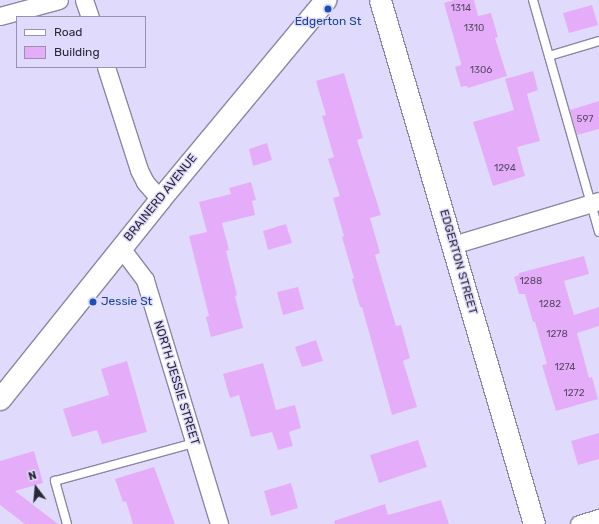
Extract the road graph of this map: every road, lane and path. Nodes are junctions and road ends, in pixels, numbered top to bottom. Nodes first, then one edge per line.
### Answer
1 (59, 0) edge
2 (84, 0) edge
3 (325, 0) edge
4 (380, 0) edge
5 (533, 0) edge
6 (0, 16) edge
7 (90, 16) edge
8 (599, 41) edge
9 (548, 56) junction
10 (106, 68) edge
11 (160, 200) junction
12 (595, 202) edge
13 (599, 232) edge
14 (453, 245) junction
15 (121, 248) junction
16 (0, 399) edge
17 (194, 443) junction
18 (599, 518) edge
19 (67, 524) edge
20 (219, 524) edge
21 (534, 524) edge
22 (579, 524) edge

1 - 6 street
2 - 7 street
3 - 11 street, BRAINERD AVENUE
4 - 14 street, EDGERTON STREET
5 - 9 lane
8 - 9 lane
9 - 12 lane
10 - 11 street
11 - 15 street, BRAINERD AVENUE
12 - 13 lane
12 - 14 street
14 - 21 street, EDGERTON STREET
15 - 16 street, BRAINERD AVENUE
15 - 17 street, NORTH JESSIE STREET
17 - 19 lane
17 - 20 street, NORTH JESSIE STREET
18 - 22 street

